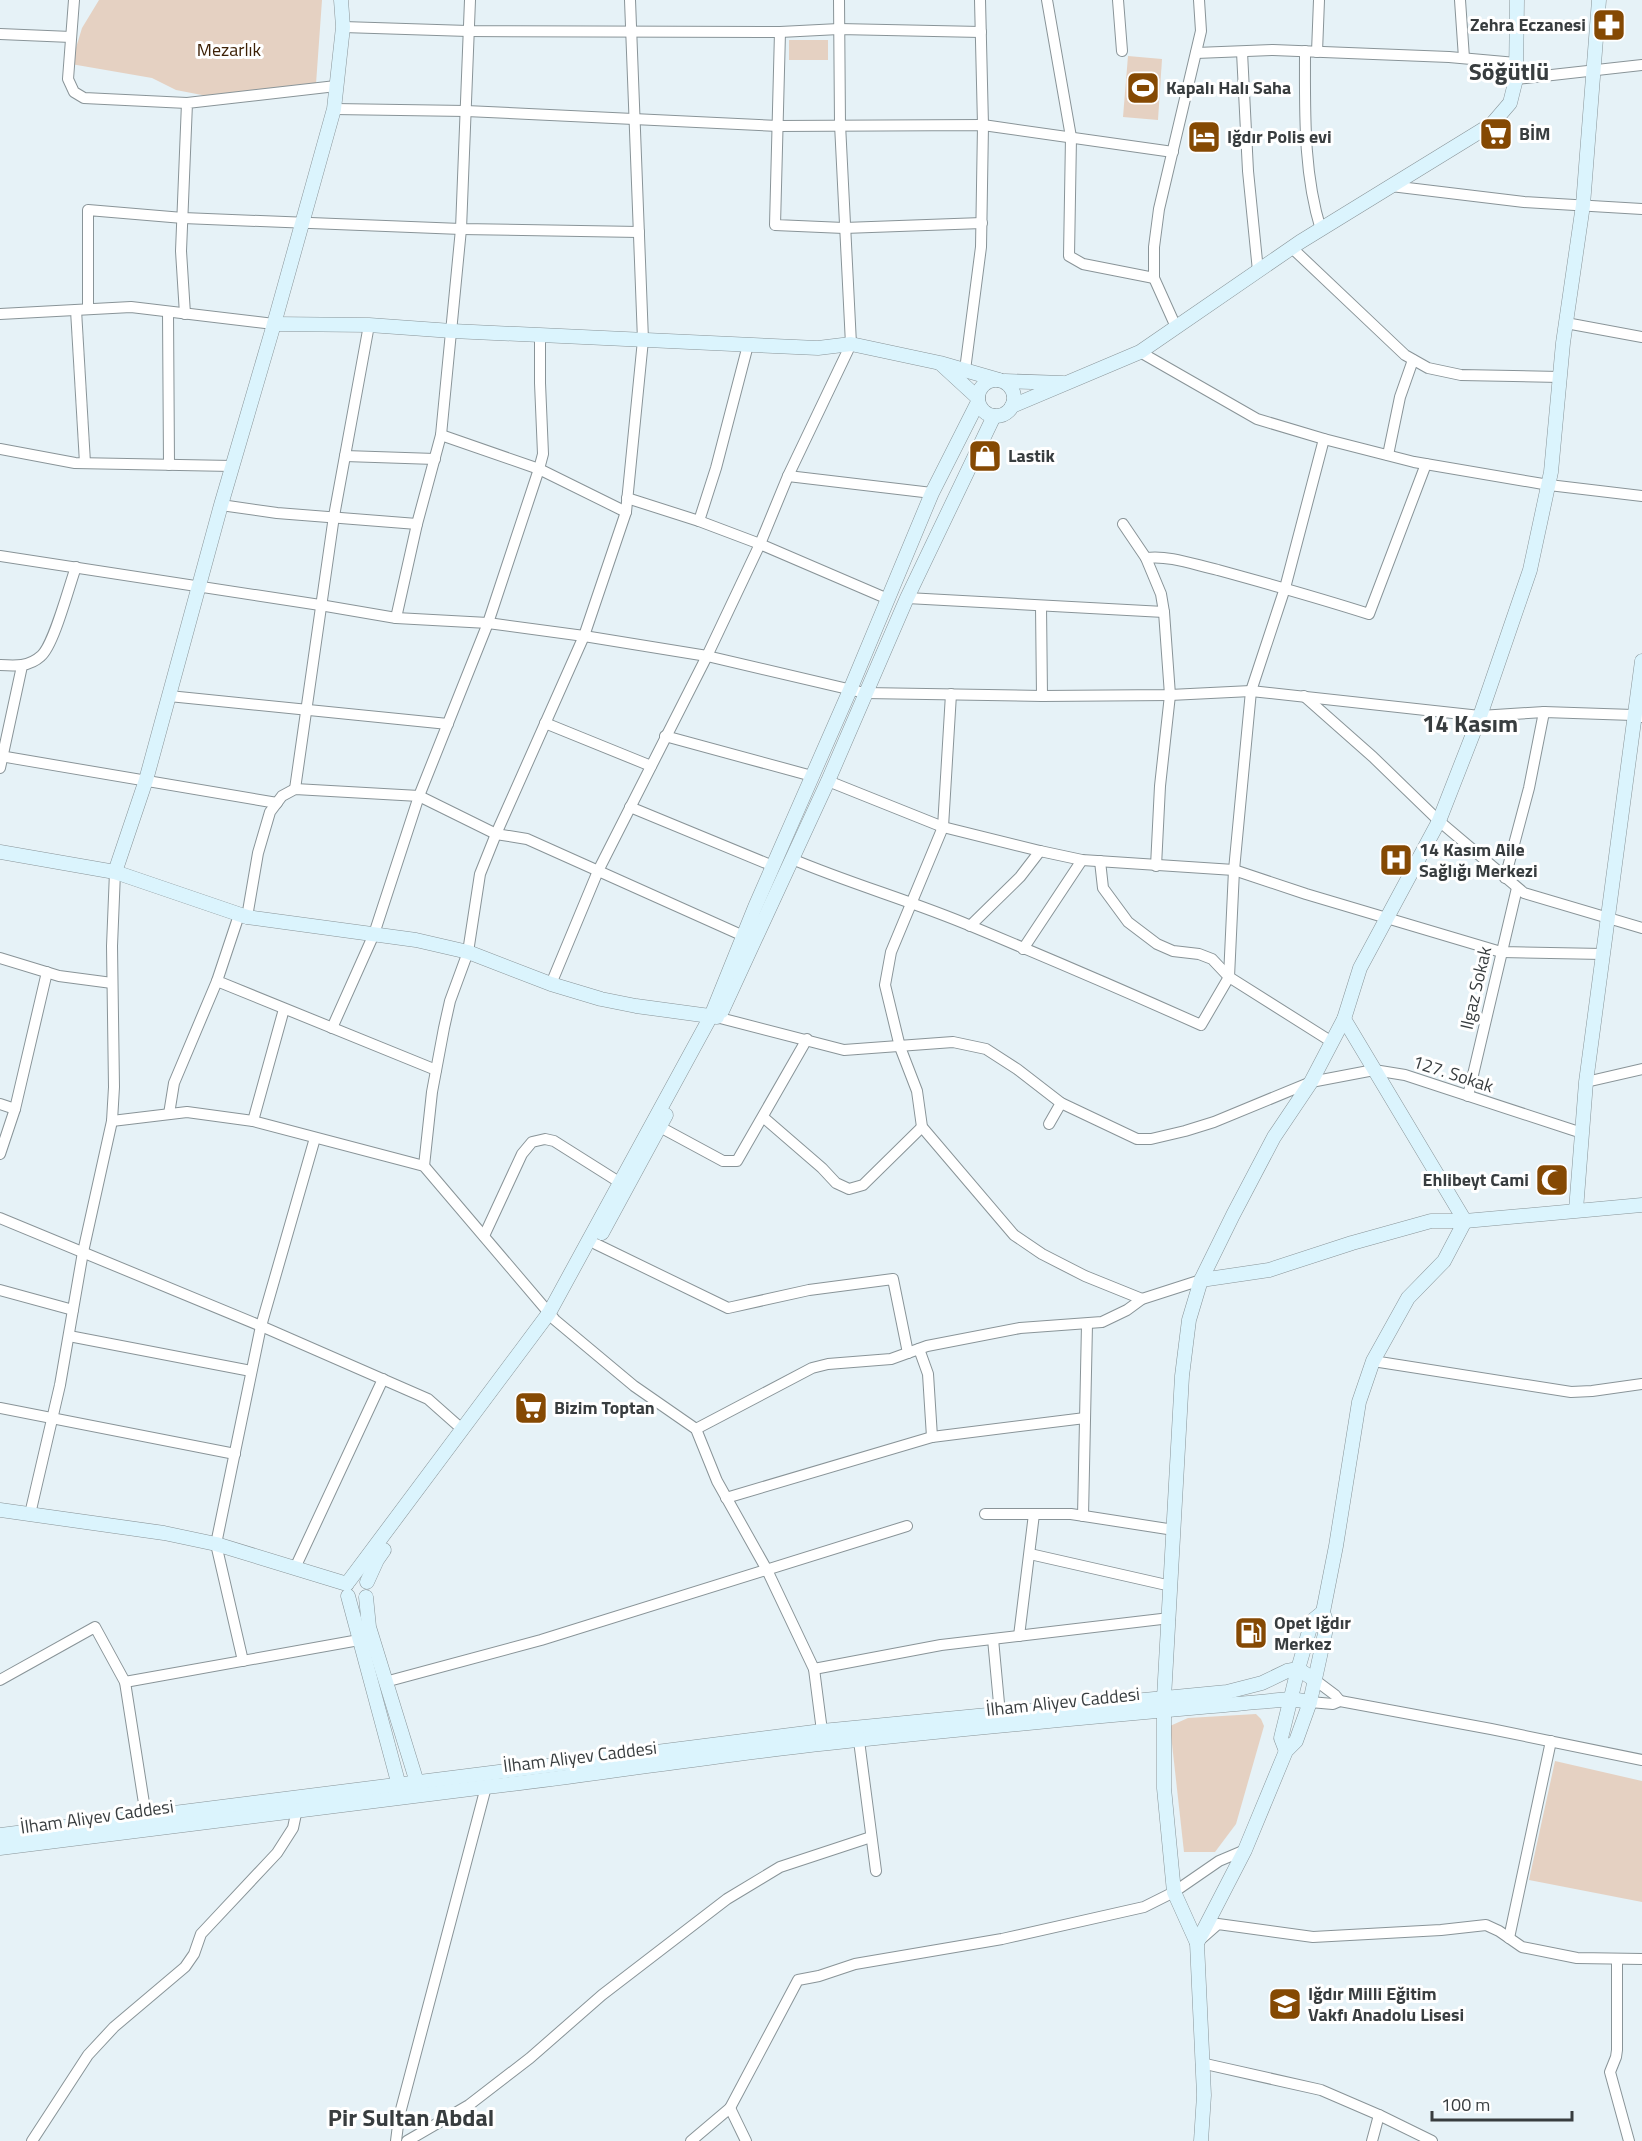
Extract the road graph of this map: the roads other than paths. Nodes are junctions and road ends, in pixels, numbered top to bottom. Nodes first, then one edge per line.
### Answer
1 (74, 0) edge
2 (341, 0) edge
3 (470, 0) edge
4 (630, 0) edge
5 (839, 0) edge
6 (980, 0) edge
7 (1047, 0) edge
8 (1118, 0) edge
9 (1199, 0) edge
10 (1319, 0) edge
11 (1460, 0) edge
12 (1517, 0) edge
13 (1599, 0) edge
14 (343, 27) junction
15 (839, 29) junction
16 (468, 31) junction
17 (631, 32) junction
18 (780, 32) junction
19 (981, 32) junction
20 (0, 34) edge
21 (71, 37) junction
22 (1122, 51) dead end
23 (1242, 51) junction
24 (1311, 52) junction
25 (1196, 54) junction
26 (1464, 58) junction
27 (1516, 63) junction
28 (1642, 65) edge
29 (1594, 70) junction
30 (1516, 79) junction
31 (336, 86) junction
32 (187, 103) junction
33 (334, 109) junction
34 (466, 111) junction
35 (634, 118) junction
36 (840, 124) junction
37 (982, 125) junction
38 (778, 126) junction
39 (1071, 137) junction
40 (1173, 152) junction
41 (1391, 186) junction
42 (1583, 205) junction
43 (1642, 209) edge
44 (183, 218) junction
45 (303, 222) junction
46 (982, 223) junction
47 (844, 228) junction
48 (461, 229) junction
49 (1321, 230) junction
50 (639, 232) junction
51 (1292, 248) junction
52 (1258, 271) junction
53 (1154, 278) junction
54 (88, 309) junction
55 (76, 310) junction
56 (168, 312) junction
57 (0, 314) edge
58 (184, 314) junction
59 (1566, 323) junction
60 (274, 324) junction
61 (369, 325) junction
62 (1176, 327) junction
63 (452, 331) junction
64 (540, 335) junction
65 (1642, 337) edge
66 (643, 340) junction
67 (851, 344) junction
68 (748, 345) junction
69 (1140, 352) junction
70 (1413, 360) junction
71 (940, 363) junction
72 (965, 370) junction
73 (1560, 377) junction
74 (1002, 381) junction
75 (1068, 384) junction
76 (978, 400) junction
77 (1012, 406) junction
78 (994, 416) junction
79 (441, 435) junction
80 (1324, 439) junction
81 (0, 449) edge
82 (345, 456) junction
83 (1388, 456) junction
84 (435, 459) junction
85 (85, 463) junction
86 (1426, 464) junction
87 (169, 465) junction
88 (232, 466) junction
89 (539, 469) junction
90 (788, 476) junction
91 (1549, 485) junction
92 (932, 493) junction
93 (1642, 496) edge
94 (627, 498) junction
95 (221, 505) junction
96 (626, 512) junction
97 (334, 516) junction
98 (699, 521) junction
99 (417, 524) junction
100 (1123, 524) dead end
101 (760, 544) junction
102 (0, 556) edge
103 (1146, 558) junction
104 (76, 567) junction
105 (200, 587) junction
106 (1285, 588) junction
107 (907, 598) junction
108 (888, 599) junction
109 (320, 605) junction
110 (1041, 606) junction
111 (1164, 612) junction
112 (396, 618) junction
113 (488, 623) junction
114 (584, 636) junction
115 (707, 656) junction
116 (1642, 661) edge
117 (0, 665) edge
118 (22, 666) junction
119 (850, 690) junction
120 (1251, 691) junction
121 (865, 693) junction
122 (951, 694) junction
123 (1170, 695) junction
124 (169, 696) junction
125 (1042, 696) junction
126 (1304, 696) junction
127 (308, 709) junction
128 (1544, 712) junction
129 (1479, 716) junction
130 (1638, 716) edge
131 (546, 723) junction
132 (448, 724) junction
133 (665, 736) junction
134 (1, 756) edge
135 (651, 766) junction
136 (0, 768) edge
137 (813, 776) junction
138 (146, 780) junction
139 (828, 781) junction
140 (295, 789) junction
141 (419, 796) junction
142 (277, 803) junction
143 (630, 807) junction
144 (1438, 821) junction
145 (943, 827) junction
146 (496, 834) junction
147 (1040, 850) junction
148 (0, 852) edge
149 (792, 860) junction
150 (1082, 860) junction
151 (1100, 861) junction
152 (773, 866) junction
153 (1156, 866) junction
154 (1234, 870) junction
155 (598, 871) junction
156 (115, 872) junction
157 (1505, 878) junction
158 (1517, 888) junction
159 (911, 903) junction
160 (243, 916) junction
161 (1608, 916) junction
162 (1386, 918) junction
163 (970, 926) junction
164 (1642, 928) edge
165 (374, 934) junction
166 (749, 938) junction
167 (1023, 949) junction
168 (468, 952) junction
169 (1501, 952) junction
170 (1603, 954) junction
171 (0, 958) edge
172 (47, 972) junction
173 (1228, 976) junction
174 (217, 981) junction
175 (112, 983) junction
176 (551, 984) junction
177 (284, 1009) junction
178 (715, 1017) junction
179 (1344, 1019) junction
180 (332, 1028) junction
181 (807, 1039) junction
182 (1332, 1042) junction
183 (900, 1047) junction
184 (1642, 1069) edge
185 (436, 1070) junction
186 (1374, 1070) junction
187 (1311, 1082) junction
188 (1586, 1082) junction
189 (1468, 1095) junction
190 (1060, 1103) junction
191 (0, 1104) edge
192 (15, 1109) junction
193 (169, 1114) junction
194 (763, 1117) junction
195 (112, 1121) junction
196 (253, 1121) junction
197 (1049, 1124) dead end
198 (660, 1127) junction
199 (922, 1127) junction
200 (1582, 1132) junction
201 (315, 1138) junction
202 (0, 1154) edge
203 (424, 1166) junction
204 (619, 1182) junction
205 (1642, 1205) edge
206 (1575, 1210) junction
207 (0, 1218) edge
208 (1465, 1221) junction
209 (484, 1236) junction
210 (596, 1244) junction
211 (83, 1252) junction
212 (1201, 1280) junction
213 (0, 1290) edge
214 (1142, 1299) junction
215 (74, 1310) junction
216 (552, 1316) junction
217 (1087, 1324) junction
218 (261, 1326) junction
219 (69, 1336) junction
220 (913, 1351) junction
221 (1373, 1362) junction
222 (251, 1371) junction
223 (383, 1379) junction
224 (1642, 1384) edge
225 (0, 1408) edge
226 (53, 1418) junction
227 (1085, 1418) junction
228 (696, 1429) junction
229 (463, 1430) junction
230 (932, 1437) junction
231 (234, 1454) junction
232 (726, 1497) junction
233 (0, 1510) edge
234 (30, 1514) junction
235 (985, 1514) dead end
236 (1034, 1514) junction
237 (1083, 1516) junction
238 (907, 1526) dead end
239 (1174, 1530) junction
240 (216, 1544) junction
241 (1030, 1554) junction
242 (295, 1568) junction
243 (767, 1570) junction
244 (367, 1582) junction
245 (1171, 1586) junction
246 (348, 1587) junction
247 (366, 1597) junction
248 (1323, 1612) junction
249 (1170, 1618) junction
250 (1019, 1636) junction
251 (993, 1639) junction
252 (359, 1640) junction
253 (243, 1661) junction
254 (814, 1669) junction
255 (1298, 1669) junction
256 (0, 1680) edge
257 (1315, 1680) junction
258 (125, 1682) junction
259 (386, 1682) junction
260 (1291, 1699) junction
261 (1340, 1701) junction
262 (1310, 1702) junction
263 (1164, 1703) junction
264 (1000, 1714) junction
265 (858, 1733) junction
266 (825, 1737) junction
267 (1551, 1741) junction
268 (1286, 1751) junction
269 (1642, 1760) edge
270 (486, 1787) junction
271 (418, 1788) junction
272 (400, 1791) junction
273 (297, 1809) junction
274 (146, 1816) junction
275 (0, 1835) edge
276 (871, 1838) junction
277 (0, 1848) edge
278 (1245, 1850) junction
279 (876, 1871) dead end
280 (1174, 1892) junction
281 (1509, 1938) junction
282 (1197, 1943) junction
283 (1617, 1959) junction
284 (1642, 1959) edge
285 (1201, 2063) junction
286 (730, 2108) junction
287 (1379, 2115) junction
288 (32, 2141) edge
289 (396, 2141) edge
290 (407, 2141) edge
291 (691, 2141) edge
292 (746, 2141) edge
293 (1201, 2141) edge
294 (1372, 2141) edge
295 (1432, 2141) edge
296 (1629, 2141) edge

1 - 21 street
2 - 14 street
3 - 16 street
4 - 17 street
5 - 15 street
6 - 19 street
7 - 39 street
8 - 22 street
9 - 25 street
10 - 24 street
11 - 26 street
12 - 27 street
13 - 29 street
14 - 16 street
14 - 31 street
15 - 18 street
15 - 19 street
15 - 36 street
16 - 17 street
16 - 34 street
17 - 18 street
17 - 35 street
18 - 38 street
19 - 37 street
20 - 21 street
21 - 32 street
23 - 24 street
23 - 25 street
23 - 52 street
24 - 26 street
24 - 49 street
25 - 40 street
26 - 27 street
27 - 30 street
28 - 29 street
29 - 30 street
29 - 42 street
30 - 41 street
31 - 32 street
31 - 33 street
32 - 44 street
33 - 34 street
33 - 45 street
34 - 35 street
34 - 48 street
35 - 38 street
35 - 50 street
36 - 37 street
36 - 38 street
36 - 47 street
37 - 39 street
37 - 46 street
38 - 47 street
39 - 40 street
39 - 53 street
40 - 53 street
41 - 42 street
41 - 49 street
42 - 43 street
42 - 59 street
44 - 45 street
44 - 54 street
44 - 58 street
45 - 48 street
45 - 60 street
46 - 47 street
46 - 72 street
47 - 67 street
48 - 50 street
48 - 63 street
49 - 51 street
50 - 66 street
51 - 52 street
51 - 70 street
52 - 62 street
53 - 62 street
54 - 55 street
54 - 56 street
55 - 57 street
55 - 85 street
56 - 58 street
56 - 87 street
58 - 60 street
59 - 65 street
59 - 73 street
60 - 61 street
60 - 88 street
61 - 63 street
61 - 82 street
62 - 69 street
63 - 64 street
63 - 79 street
64 - 66 street
64 - 89 street
66 - 68 street
66 - 94 street
67 - 68 street
67 - 71 street
67 - 90 street
68 - 98 street
69 - 75 street
69 - 80 street
70 - 73 street
70 - 83 street
71 - 72 street
71 - 76 street
72 - 74 street
73 - 91 street
74 - 75 street
74 - 76 street
74 - 77 street
75 - 77 street
76 - 78 street
76 - 92 street
77 - 78 street
78 - 107 street
79 - 84 street
79 - 89 street
80 - 83 street
80 - 106 street
81 - 85 street
82 - 84 street
82 - 97 street
83 - 86 street
84 - 99 street
85 - 87 street
86 - 91 street
86 - 106 street
87 - 88 street
88 - 95 street
89 - 96 street
89 - 113 street
90 - 92 street
90 - 101 street
91 - 93 street
91 - 129 street
92 - 108 street
94 - 96 street
94 - 98 street
95 - 97 street
95 - 105 street
96 - 114 street
97 - 99 street
97 - 109 street
98 - 101 street
99 - 112 street
100 - 103 street
101 - 108 street
101 - 115 street
102 - 104 street
103 - 106 street
103 - 111 street
104 - 105 street
104 - 118 street
105 - 109 street
105 - 124 street
106 - 120 street
107 - 110 street
107 - 121 street
108 - 119 street
109 - 112 street
109 - 127 street
110 - 111 street
110 - 125 street
111 - 123 street
112 - 113 street
113 - 114 street
113 - 132 street
114 - 115 street
114 - 131 street
115 - 119 street
115 - 133 street
116 - 130 street
117 - 118 street
118 - 134 street
119 - 121 street
119 - 137 street
120 - 123 street
120 - 126 street
120 - 154 street
121 - 122 street
121 - 139 street
122 - 125 street
122 - 145 street
123 - 125 street
123 - 153 street
124 - 127 street
124 - 138 street
126 - 129 street
126 - 144 street
127 - 132 street
127 - 140 street
128 - 129 street
128 - 130 street
128 - 157 street
129 - 144 street
130 - 161 street
131 - 135 street
131 - 146 street
132 - 141 street
133 - 135 street
133 - 137 street
134 - 136 street
134 - 138 street
135 - 143 street
137 - 152 street
138 - 142 street
138 - 156 street
139 - 145 street
139 - 149 street
140 - 141 street
140 - 142 street
141 - 146 street
141 - 165 street
142 - 160 street
143 - 152 street
143 - 155 street
144 - 157 street
144 - 162 street
145 - 147 street
145 - 159 street
146 - 155 street
146 - 168 street
147 - 150 street
147 - 163 street
148 - 156 street
149 - 159 street
149 - 166 street
150 - 151 street
150 - 167 street
151 - 153 street
151 - 173 street
152 - 166 street
153 - 154 street
154 - 162 street
154 - 173 street
155 - 166 street
155 - 176 street
156 - 160 street
156 - 175 street
157 - 158 street
158 - 161 street
158 - 169 street, Ilgaz Sokak
159 - 163 street
159 - 183 street
160 - 165 street
160 - 174 street
161 - 164 street
161 - 170 street
162 - 169 street
162 - 179 street
163 - 167 street
165 - 168 street
165 - 180 street
166 - 178 street
167 - 173 street
168 - 176 street
168 - 185 street
169 - 170 street
169 - 189 street, Ilgaz Sokak
170 - 188 street
171 - 172 street
172 - 175 street
172 - 192 street
173 - 182 street
174 - 177 street
174 - 193 street
175 - 195 street
176 - 178 street
177 - 180 street
177 - 196 street
178 - 181 street, 127. Sokak
178 - 198 street
178 - 204 street
179 - 182 street
179 - 186 street
180 - 185 street
181 - 183 street, 127. Sokak
181 - 194 street
182 - 187 street
183 - 190 street, 127. Sokak
183 - 199 street
184 - 188 street
185 - 203 street
186 - 187 street, 127. Sokak
186 - 189 street, 127. Sokak
186 - 208 street
187 - 190 street, 127. Sokak
187 - 212 street
188 - 200 street
189 - 200 street, 127. Sokak
190 - 197 street
191 - 192 street
192 - 202 street
193 - 195 street
193 - 196 street
194 - 198 street
194 - 199 street
195 - 211 street
196 - 201 street
198 - 210 street
199 - 214 street
200 - 206 street
201 - 203 street
201 - 218 street
203 - 209 street
204 - 209 street
204 - 216 street
205 - 206 street
206 - 208 street
207 - 211 street
208 - 212 street
208 - 221 street
209 - 216 street
210 - 216 street
210 - 220 street
211 - 215 street
211 - 218 street
212 - 214 street
212 - 239 street
213 - 215 street
214 - 217 street
215 - 219 street
216 - 228 street
216 - 229 street
216 - 244 street
217 - 220 street
217 - 227 street
218 - 222 street
218 - 223 street
219 - 222 street
219 - 226 street
220 - 228 street
220 - 230 street
221 - 224 street
221 - 248 street
222 - 231 street
223 - 229 street
223 - 242 street
225 - 226 street
226 - 231 street
226 - 234 street
227 - 230 street
227 - 237 street
228 - 232 street
229 - 246 street
230 - 232 street
231 - 240 street
232 - 243 street
233 - 234 street
234 - 240 street
235 - 236 street
236 - 237 street
236 - 241 street
237 - 239 street
238 - 243 street
239 - 245 street
240 - 242 street
240 - 253 street
241 - 245 street
241 - 250 street
242 - 246 street
243 - 254 street
243 - 259 street
244 - 246 street
244 - 247 street
245 - 249 street
246 - 247 street
246 - 252 street
247 - 259 street
248 - 255 street
248 - 257 street
249 - 250 street
249 - 263 street
250 - 251 street
251 - 254 street
251 - 264 street
252 - 253 street
252 - 272 street
253 - 258 street
254 - 266 street
255 - 257 street
255 - 260 street
255 - 263 street
256 - 258 street
257 - 261 street
257 - 262 street
258 - 274 street
259 - 271 street
260 - 262 street
260 - 263 street
260 - 268 street
261 - 262 street
261 - 267 street
262 - 268 street
263 - 264 street, İlham Aliyev Caddesi
263 - 265 street, İlham Aliyev Caddesi
263 - 280 street
264 - 265 street, İlham Aliyev Caddesi
265 - 266 street, İlham Aliyev Caddesi
265 - 276 street
266 - 270 street, İlham Aliyev Caddesi
266 - 271 street, İlham Aliyev Caddesi
267 - 269 street
267 - 281 street
268 - 278 street
270 - 271 street, İlham Aliyev Caddesi
270 - 289 street
271 - 272 street, İlham Aliyev Caddesi
272 - 273 street, İlham Aliyev Caddesi
272 - 274 street, İlham Aliyev Caddesi
273 - 277 street, İlham Aliyev Caddesi
273 - 288 street
274 - 275 street, İlham Aliyev Caddesi
276 - 279 street
276 - 290 street
278 - 280 street
278 - 282 street
280 - 282 street
280 - 286 street
281 - 282 street
281 - 283 street
282 - 285 street
283 - 284 street
283 - 296 street
285 - 287 street
285 - 293 street
286 - 291 street
286 - 292 street
287 - 294 street
287 - 295 street

